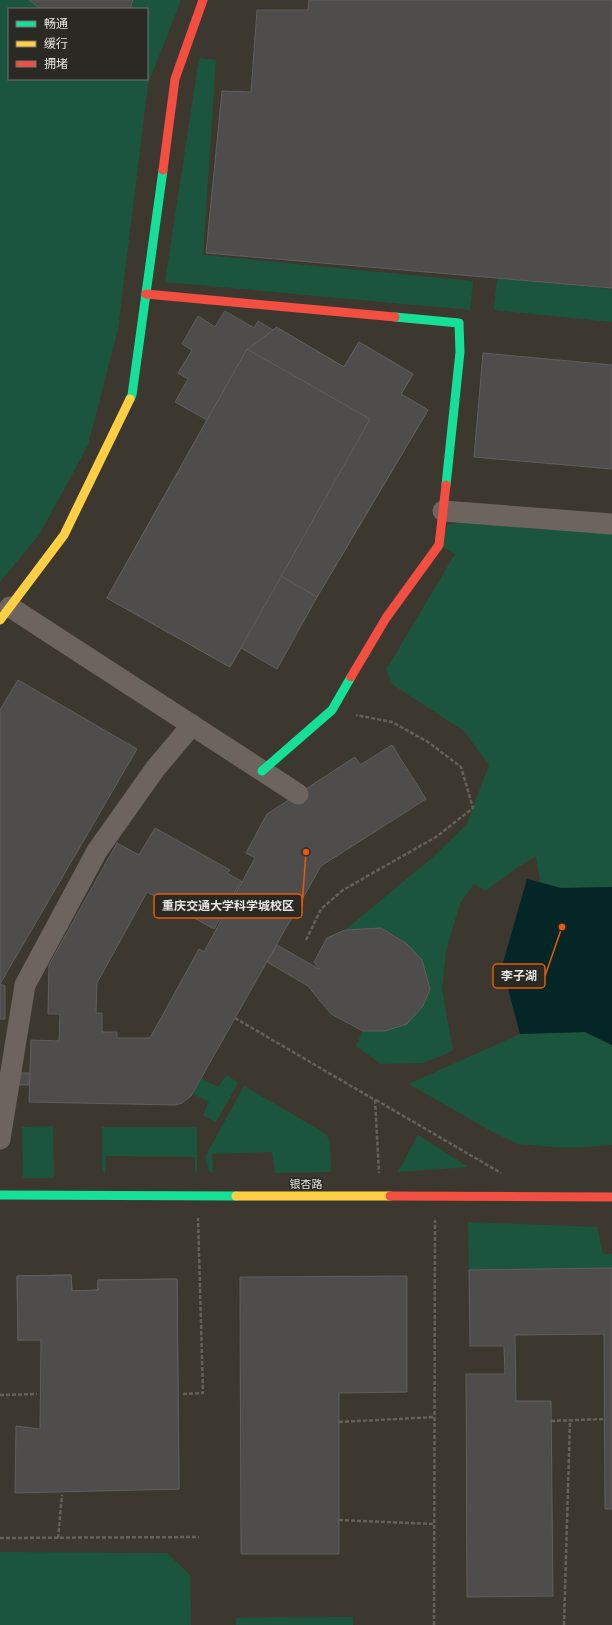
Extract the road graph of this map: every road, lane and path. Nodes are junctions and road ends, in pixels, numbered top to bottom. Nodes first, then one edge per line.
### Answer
1 (203, 0) edge
2 (146, 294) junction
3 (443, 511) junction
4 (612, 524) edge
5 (5, 613) edge
6 (332, 710) junction
7 (192, 725) junction
8 (262, 771) junction
9 (298, 794) dead end
10 (306, 940) dead end
11 (235, 1018) dead end
12 (375, 1100) junction
13 (0, 1139) edge
14 (503, 1174) dead end
15 (0, 1195) edge
16 (198, 1196) junction
17 (381, 1196) junction
18 (435, 1197) junction
19 (612, 1197) edge
20 (37, 1394) dead end
21 (182, 1394) dead end
22 (0, 1395) edge
23 (435, 1416) junction
24 (604, 1419) dead end
25 (570, 1420) junction
26 (552, 1421) dead end
27 (339, 1422) dead end
28 (62, 1496) dead end
29 (339, 1520) dead end
30 (434, 1524) junction
31 (199, 1537) dead end
32 (0, 1538) edge
33 (58, 1538) junction
34 (434, 1625) edge
35 (564, 1625) edge

1 - 2 street
2 - 3 street
2 - 5 street
3 - 4 street
3 - 6 street
5 - 7 street
6 - 8 street
6 - 10 path
7 - 8 street
7 - 13 street
8 - 9 street
11 - 12 path
12 - 14 path
12 - 17 path
15 - 16 street, 银杏路
16 - 17 street, 银杏路
16 - 21 path
17 - 18 street, 银杏路
18 - 19 street, 银杏路
18 - 23 path
20 - 22 path
23 - 27 path
23 - 30 path
24 - 25 path
25 - 26 path
25 - 35 path
28 - 33 path
29 - 30 path
30 - 34 path
31 - 33 path
32 - 33 path

